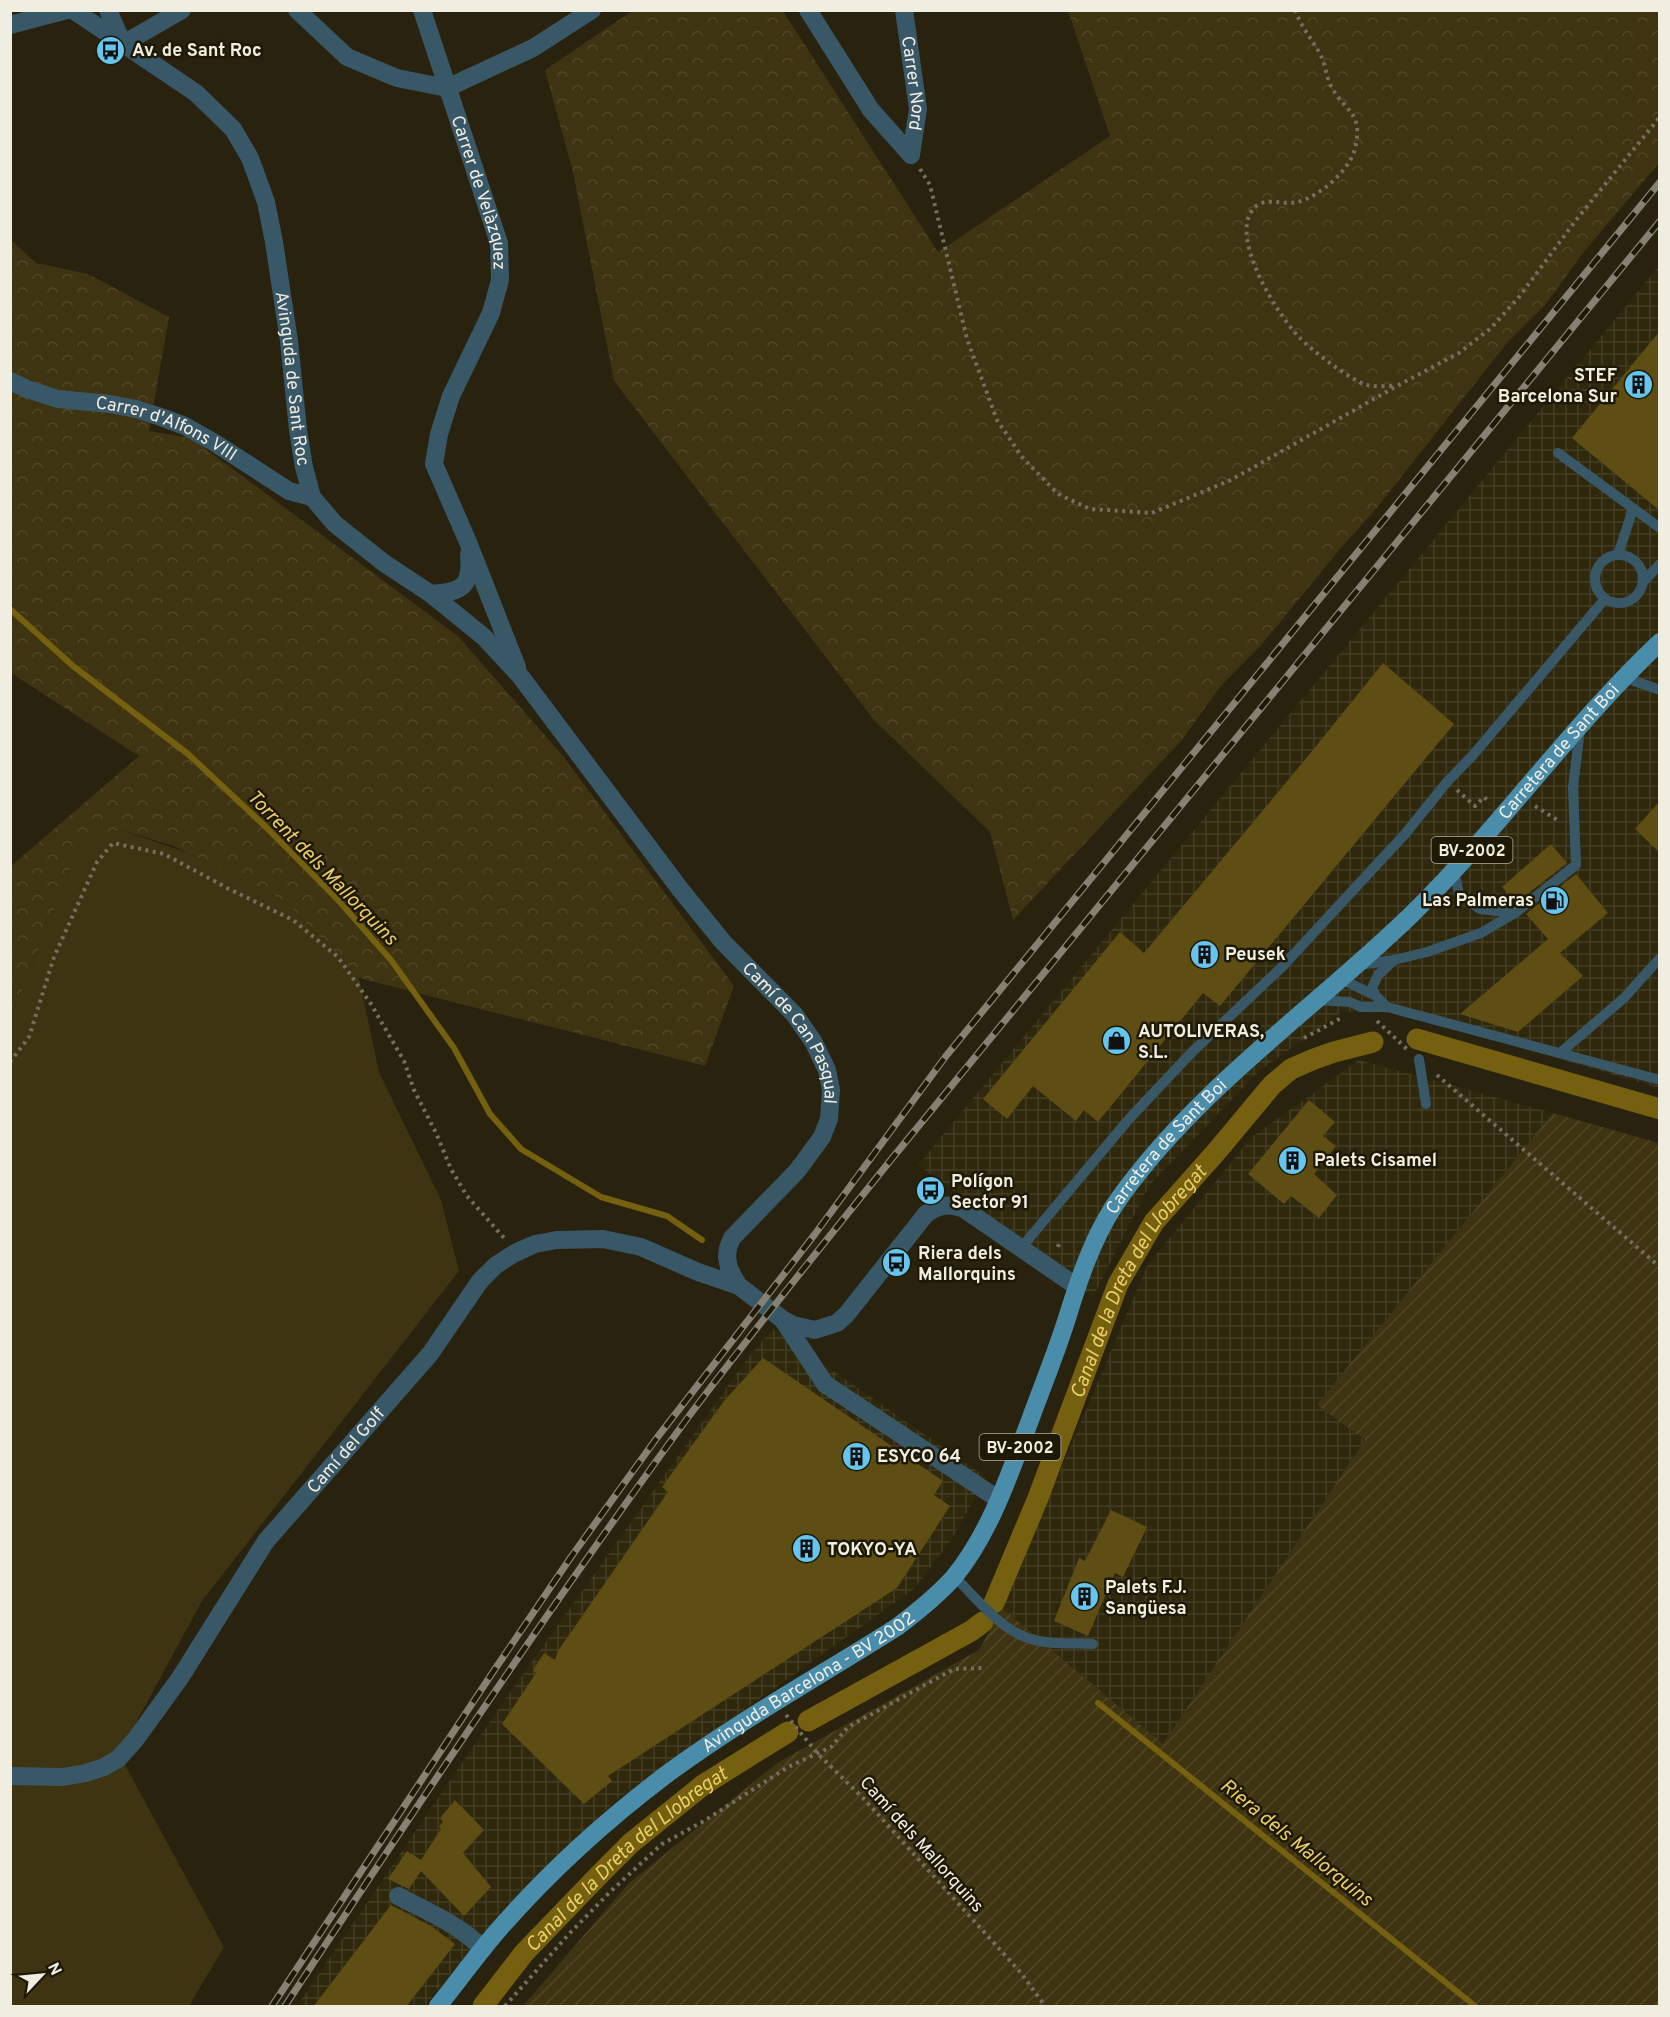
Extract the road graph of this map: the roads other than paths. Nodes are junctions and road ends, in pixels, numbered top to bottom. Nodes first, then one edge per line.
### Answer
1 (67, 10) edge
2 (73, 10) edge
3 (108, 10) edge
4 (183, 10) edge
5 (297, 10) edge
6 (422, 10) edge
7 (592, 10) edge
8 (808, 10) edge
9 (904, 10) edge
10 (10, 26) edge
11 (123, 44) junction
12 (447, 88) junction
13 (10, 381) edge
14 (1558, 453) dead end
15 (312, 497) junction
16 (1633, 509) junction
17 (1659, 528) edge
18 (468, 542) junction
19 (1618, 555) junction
20 (1659, 564) edge
21 (1643, 582) junction
22 (431, 594) junction
23 (1604, 600) junction
24 (1659, 642) edge
25 (1626, 675) junction
26 (521, 677) junction
27 (1659, 690) edge
28 (1580, 726) junction
29 (1454, 871) junction
30 (1515, 912) junction
31 (1659, 958) edge
32 (1394, 960) junction
33 (1355, 966) junction
34 (1341, 979) junction
35 (1376, 996) junction
36 (1318, 1000) junction
37 (1387, 1007) junction
38 (1560, 1053) junction
39 (1419, 1059) road end
40 (1659, 1080) edge
41 (1426, 1104) dead end
42 (1021, 1248) junction
43 (739, 1286) junction
44 (1076, 1286) junction
45 (782, 1319) junction
46 (998, 1499) junction
47 (954, 1576) junction
48 (1093, 1644) dead end
49 (10, 1776) edge
50 (398, 1896) dead end
51 (483, 1948) junction
52 (438, 2007) edge

1 - 10 street
2 - 11 street, Avinguda de Sant Roc
3 - 11 street
4 - 11 street
5 - 12 street
6 - 12 street, Carrer de Velàzquez
7 - 12 street
8 - 9 street, Carrer Nord
11 - 15 street, Avinguda de Sant Roc
12 - 18 street, Carrer de Velàzquez
13 - 15 street, Carrer d'Alfons VIII
14 - 16 lane
15 - 22 street, Avinguda de Sant Roc
16 - 17 lane
16 - 19 lane
18 - 22 street, Carrer de Velàzquez
18 - 26 street, Carrer de Velàzquez
19 - 21 lane
19 - 23 lane
20 - 21 lane
21 - 23 lane
22 - 26 street, Avinguda de Sant Roc
23 - 42 lane
24 - 25 main road, Carretera de Sant Boi / BV-2002
25 - 27 lane
25 - 28 main road, Carretera de Sant Boi / BV-2002
26 - 43 street, Camí de Can Pasqual
28 - 29 main road, Carretera de Sant Boi / BV-2002
28 - 30 lane
29 - 30 lane
29 - 33 main road, Carretera de Sant Boi / BV-2002
30 - 32 lane
31 - 38 lane
32 - 33 lane
32 - 35 lane
33 - 34 main road, Carretera de Sant Boi / BV-2002
34 - 35 lane
34 - 36 main road, Carretera de Sant Boi / BV-2002
35 - 37 lane
36 - 37 lane
36 - 44 main road, Carretera de Sant Boi / BV-2002
37 - 38 lane
38 - 40 lane
39 - 41 lane
42 - 44 street
42 - 45 street
43 - 45 street
43 - 49 street, Camí del Golf
44 - 46 main road, Avinguda Barcelona - BV 2002 / BV-2002
45 - 46 street
46 - 47 main road, Avinguda Barcelona - BV 2002 / BV-2002
47 - 48 lane
47 - 51 main road, Avinguda Barcelona - BV 2002 / BV-2002
50 - 51 street
51 - 52 main road, Avinguda Barcelona - BV 2002 / BV-2002

